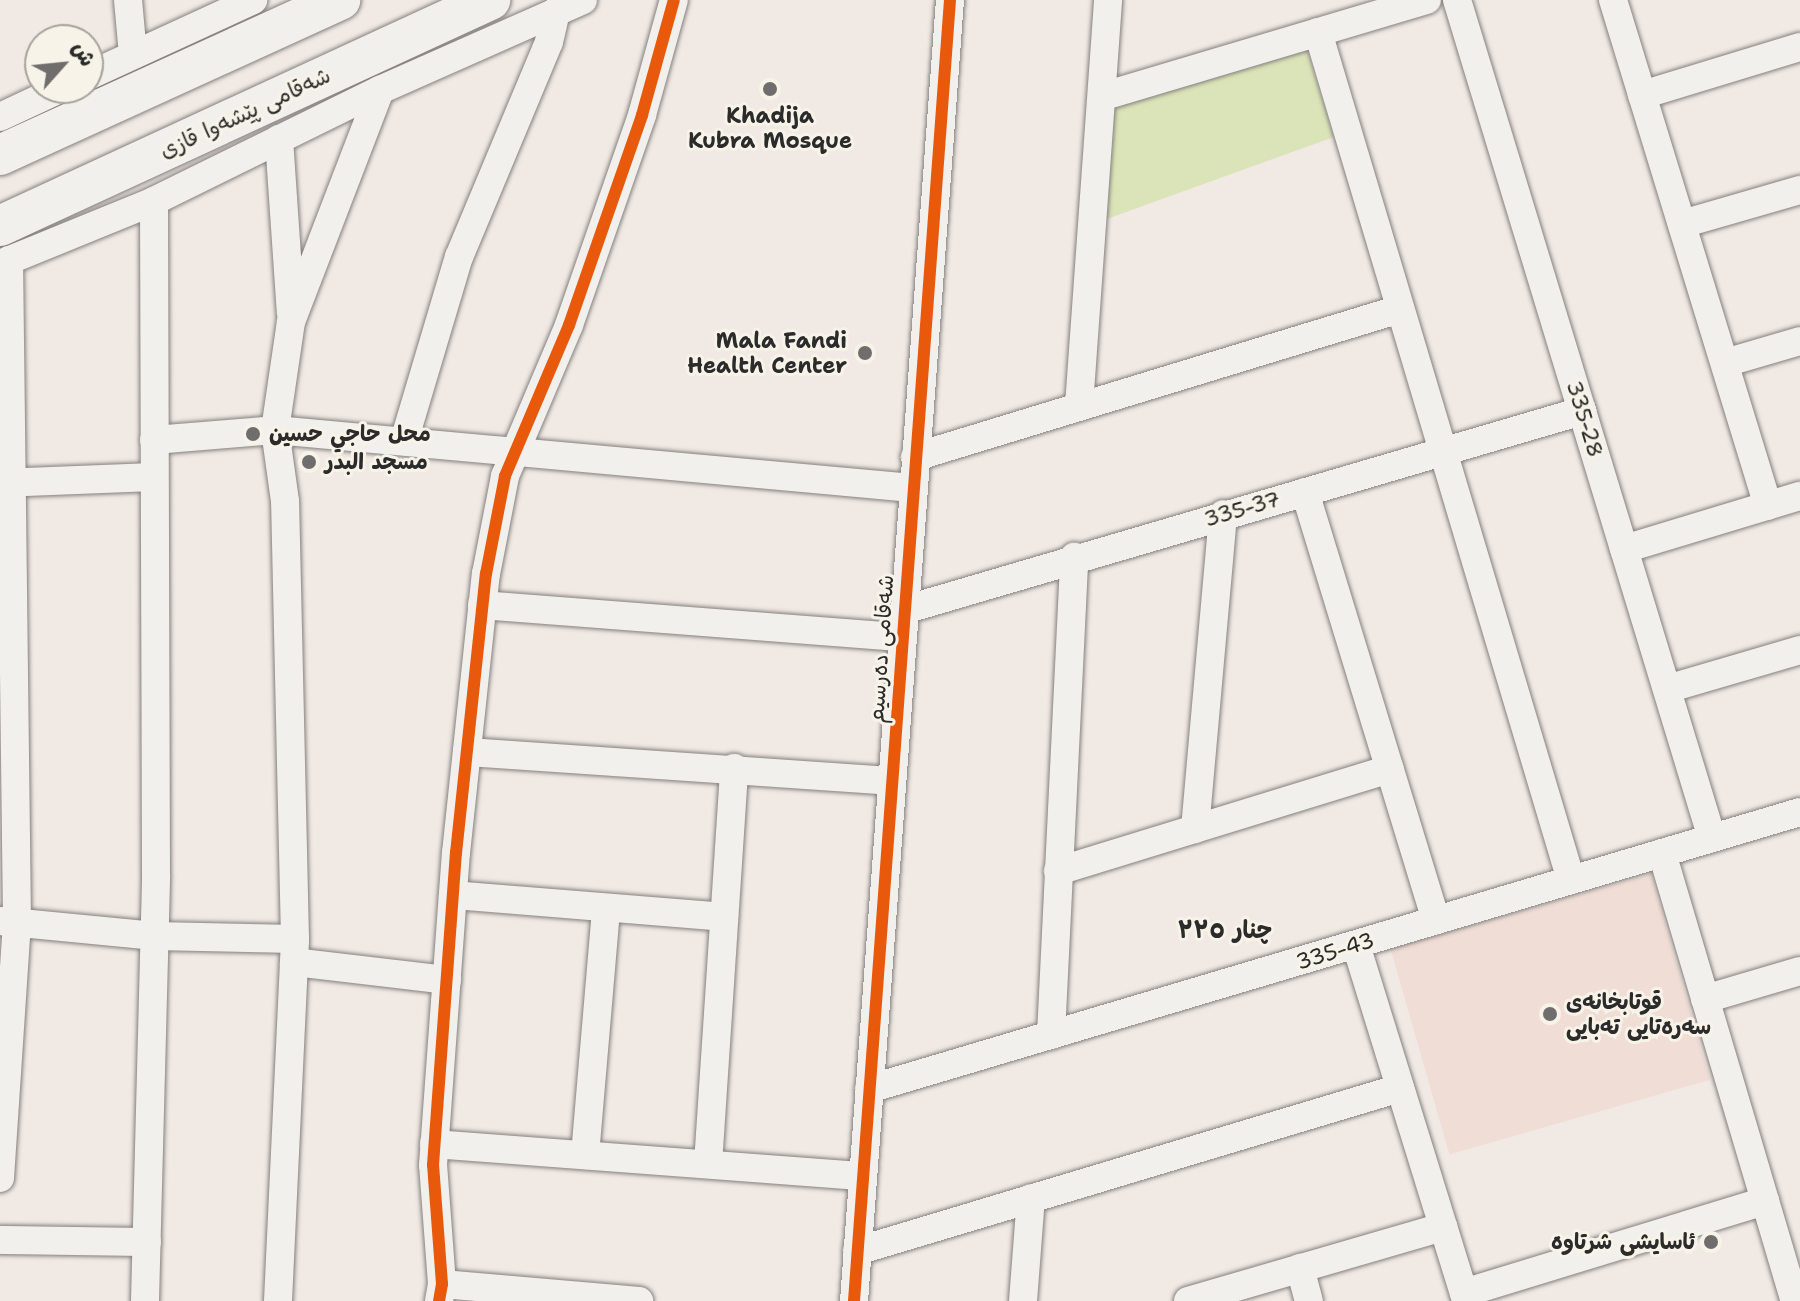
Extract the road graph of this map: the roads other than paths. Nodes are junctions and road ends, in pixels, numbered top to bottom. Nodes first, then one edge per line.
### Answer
1 (128, 0) edge
2 (253, 0) edge
3 (340, 0) edge
4 (490, 0) edge
5 (583, 0) edge
6 (674, 0) edge
7 (950, 0) edge
8 (1108, 0) edge
9 (1427, 0) edge
10 (1457, 0) edge
11 (1613, 0) edge
12 (556, 11) junction
13 (1318, 32) junction
14 (1800, 47) edge
15 (133, 55) junction
16 (104, 69) edge
17 (380, 90) junction
18 (1642, 95) junction
19 (1104, 96) junction
20 (28, 104) edge
21 (0, 117) edge
22 (279, 139) junction
23 (0, 155) edge
24 (1800, 190) edge
25 (154, 201) junction
26 (1682, 224) junction
27 (3, 250) edge
28 (1400, 309) junction
29 (291, 322) junction
30 (1800, 341) edge
31 (1725, 363) junction
32 (1079, 406) junction
33 (1582, 411) junction
34 (275, 430) junction
35 (154, 440) junction
36 (404, 441) junction
37 (1443, 451) junction
38 (516, 452) junction
39 (915, 457) junction
40 (154, 477) junction
41 (4, 482) edge
42 (912, 488) junction
43 (1305, 492) junction
44 (1800, 496) edge
45 (1768, 506) junction
46 (1223, 514) junction
47 (1624, 549) junction
48 (1074, 557) junction
49 (482, 605) junction
50 (903, 623) junction
51 (1800, 650) edge
52 (1667, 689) junction
53 (467, 752) junction
54 (734, 768) junction
55 (1390, 769) junction
56 (891, 781) junction
57 (1800, 812) edge
58 (1195, 829) junction
59 (1712, 838) junction
60 (1662, 853) junction
61 (1058, 871) junction
62 (1571, 880) junction
63 (453, 895) junction
64 (606, 908) junction
65 (724, 917) junction
66 (1436, 920) junction
67 (8, 922) edge
68 (155, 936) junction
69 (1356, 945) junction
70 (294, 950) junction
71 (1800, 971) edge
72 (447, 980) junction
73 (1705, 999) junction
74 (1051, 1035) junction
75 (1400, 1088) junction
76 (869, 1089) junction
77 (434, 1144) junction
78 (585, 1155) junction
79 (708, 1164) junction
80 (863, 1176) junction
81 (0, 1178) edge
82 (1031, 1198) junction
83 (1765, 1201) junction
84 (1443, 1227) junction
85 (0, 1240) edge
86 (147, 1242) junction
87 (857, 1251) junction
88 (1300, 1268) junction
89 (440, 1292) edge
90 (1465, 1297) edge
91 (552, 1298) edge
92 (145, 1301) edge
93 (278, 1301) edge
94 (639, 1301) edge
95 (854, 1301) edge
96 (1023, 1301) edge
97 (1188, 1301) edge
98 (1309, 1301) edge
99 (1795, 1301) edge

1 - 15 street
2 - 15 street
3 - 23 highway
4 - 27 highway, شەقامی پێشەوا قازی
5 - 12 street
6 - 38 street
7 - 39 street, شەقامی دەرسیم
8 - 19 street
9 - 13 street
10 - 33 street, 335-28
11 - 18 street
12 - 17 street
12 - 36 street
13 - 19 street
13 - 28 street
14 - 18 street
15 - 16 street
17 - 22 street
17 - 29 street
18 - 26 street
19 - 32 street
20 - 21 street
22 - 25 street
22 - 29 street
24 - 26 street
25 - 27 street
25 - 35 street
26 - 31 street
27 - 41 street
28 - 32 street
28 - 37 street
29 - 34 street
30 - 31 street
31 - 45 street
32 - 39 street
33 - 37 street, 335-37
33 - 47 street, 335-28
34 - 35 street
34 - 36 street
34 - 70 street
35 - 40 street
36 - 38 street
37 - 43 street, 335-37
37 - 62 street
38 - 42 street
38 - 49 street
39 - 42 street, شەقامی دەرسیم
40 - 41 street
40 - 68 street
41 - 67 street
42 - 50 street, شەقامی دەرسیم
43 - 46 street, 335-37
43 - 55 street
44 - 45 street
45 - 47 street
46 - 48 street, 335-37
46 - 58 street
47 - 52 street, 335-28
48 - 50 street, 335-37
48 - 61 street
49 - 50 street
49 - 53 street
50 - 56 street, شەقامی دەرسیم
51 - 52 street
52 - 59 street, 335-28
53 - 54 street
53 - 63 street
54 - 56 street
54 - 65 street
55 - 58 street
55 - 66 street
56 - 76 street, شەقامی دەرسیم
57 - 59 street, 335-43
58 - 61 street
59 - 60 street, 335-43
60 - 62 street, 335-43
60 - 73 street
61 - 74 street
62 - 66 street, 335-43
63 - 64 street
63 - 72 street
64 - 65 street
64 - 78 street
65 - 79 street
66 - 69 street, 335-43
67 - 68 street
67 - 81 street
68 - 70 street
68 - 86 street
69 - 74 street, 335-43
69 - 75 street
70 - 72 street
70 - 93 street
71 - 73 street
72 - 77 street
73 - 83 street
74 - 76 street, 335-43
75 - 82 street
75 - 84 street
76 - 80 street, شەقامی دەرسیم
77 - 78 street
77 - 89 street
78 - 79 street
79 - 80 street
80 - 87 street, شەقامی دەرسیم
82 - 87 street
82 - 96 street
83 - 90 street
83 - 99 street
84 - 88 street
84 - 90 street
85 - 86 street
86 - 92 street
87 - 95 street, شەقامی دەرسیم
88 - 97 street
88 - 98 street
89 - 91 street
91 - 94 street

